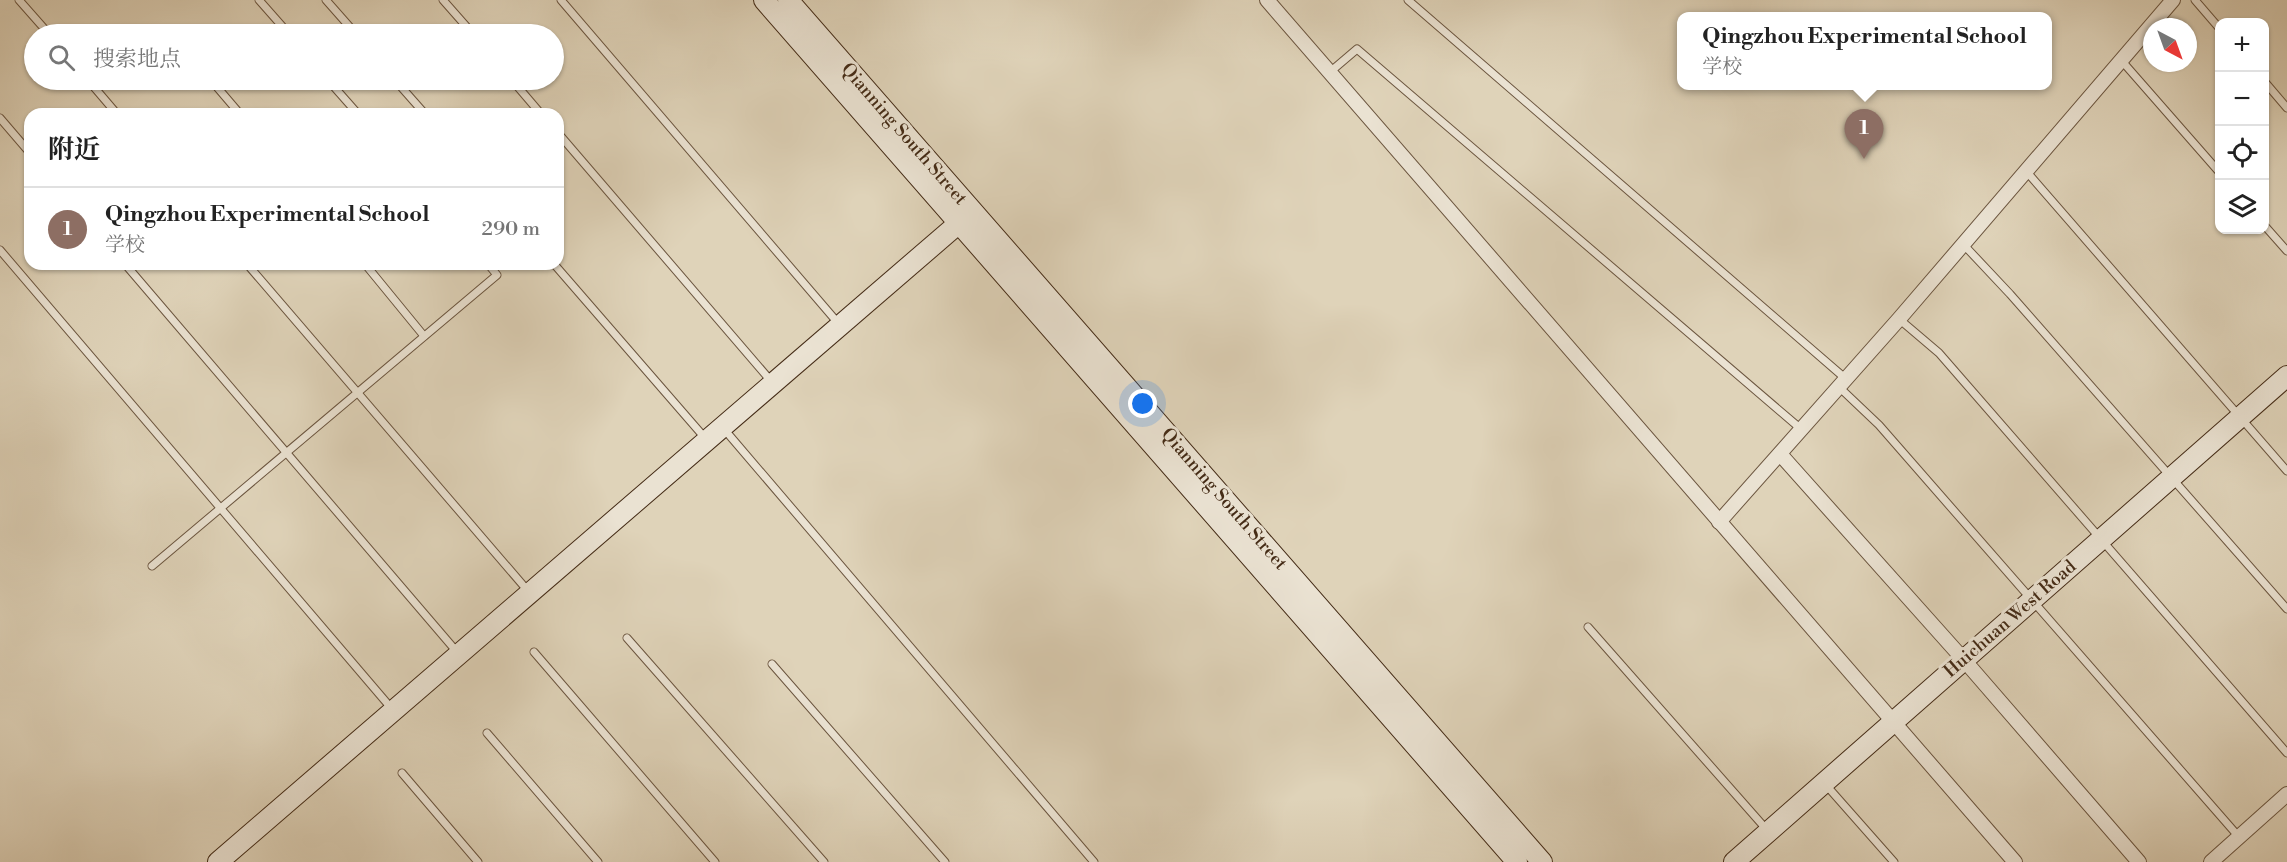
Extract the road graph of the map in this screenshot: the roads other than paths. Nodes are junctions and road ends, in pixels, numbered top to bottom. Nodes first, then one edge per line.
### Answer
1 (19, 0) edge
2 (259, 0) edge
3 (326, 0) edge
4 (443, 0) edge
5 (561, 0) edge
6 (764, 0) edge
7 (788, 0) edge
8 (1267, 0) edge
9 (1408, 0) edge
10 (2173, 0) edge
11 (2195, 0) edge
12 (2215, 23) edge
13 (40, 24) edge
14 (280, 24) edge
15 (347, 24) edge
16 (464, 24) edge
17 (2121, 60) junction
18 (1330, 72) junction
19 (2269, 86) edge
20 (97, 90) edge
21 (220, 90) edge
22 (337, 90) edge
23 (404, 90) edge
24 (521, 90) edge
25 (112, 108) edge
26 (235, 108) edge
27 (353, 108) edge
28 (419, 108) edge
29 (537, 108) edge
30 (2287, 108) edge
31 (0, 118) edge
32 (564, 140) edge
33 (24, 146) edge
34 (2215, 167) edge
35 (2026, 171) junction
36 (958, 222) junction
37 (2269, 230) edge
38 (1963, 244) junction
39 (0, 250) edge
40 (2287, 251) edge
41 (130, 270) edge
42 (252, 270) edge
43 (369, 270) edge
44 (493, 270) edge
45 (559, 270) edge
46 (1899, 319) junction
47 (840, 325) junction
48 (424, 336) junction
49 (2287, 376) edge
50 (773, 383) junction
51 (1842, 383) junction
52 (357, 392) junction
53 (2240, 417) junction
54 (722, 427) junction
55 (1801, 429) junction
56 (706, 440) junction
57 (286, 453) junction
58 (1780, 454) junction
59 (2287, 471) edge
60 (2171, 477) junction
61 (221, 508) junction
62 (1719, 522) junction
63 (2101, 539) junction
64 (152, 566) dead end
65 (530, 593) junction
66 (2032, 600) junction
67 (2287, 609) edge
68 (1588, 627) dead end
69 (627, 638) dead end
70 (534, 652) dead end
71 (459, 654) junction
72 (1964, 660) junction
73 (772, 664) dead end
74 (393, 710) junction
75 (1893, 722) junction
76 (487, 733) dead end
77 (2287, 753) edge
78 (402, 773) dead end
79 (1824, 783) junction
80 (2287, 794) edge
81 (1768, 832) junction
82 (2239, 837) junction
83 (218, 862) edge
84 (478, 862) edge
85 (598, 862) edge
86 (715, 862) edge
87 (824, 862) edge
88 (945, 862) edge
89 (1095, 862) edge
90 (1516, 862) edge
91 (1542, 862) edge
92 (1734, 862) edge
93 (1894, 862) edge
94 (2015, 862) edge
95 (2139, 862) edge
96 (2211, 862) edge

1 - 13 lane
2 - 14 lane
3 - 15 lane
4 - 16 lane
5 - 47 lane
6 - 36 main road, Qianning South Street
7 - 91 main road, Qianning South Street
8 - 18 street
9 - 51 lane
10 - 17 street
11 - 12 lane
17 - 34 lane
17 - 35 street
18 - 55 lane
18 - 62 street
19 - 30 lane
20 - 25 lane
21 - 26 lane
22 - 27 lane
23 - 28 lane
24 - 29 lane
31 - 33 lane
32 - 50 lane
35 - 38 street
35 - 53 lane
36 - 47 main road
36 - 90 main road, Qianning South Street
37 - 40 lane
38 - 46 street
38 - 60 lane
39 - 61 lane
41 - 57 lane
42 - 52 lane
43 - 48 lane
44 - 48 lane
45 - 56 lane
46 - 51 street
46 - 63 lane
47 - 50 main road
48 - 52 lane
49 - 53 main road, Huichuan West Road
50 - 54 main road
51 - 55 street
51 - 66 lane
52 - 57 lane
52 - 65 lane
53 - 59 lane
53 - 60 main road, Huichuan West Road
54 - 56 main road
54 - 89 lane
55 - 58 street
56 - 65 main road
57 - 61 lane
57 - 71 lane
58 - 62 street
58 - 72 street
60 - 63 main road, Huichuan West Road
60 - 67 lane
61 - 64 lane
61 - 74 lane
62 - 75 street
63 - 66 main road, Huichuan West Road
63 - 77 lane
65 - 71 main road
66 - 72 main road, Huichuan West Road
66 - 82 lane
68 - 81 lane
69 - 87 lane
70 - 86 lane
71 - 74 main road
72 - 75 main road, Huichuan West Road
72 - 95 street
73 - 88 lane
74 - 83 main road
75 - 79 main road, Huichuan West Road
75 - 94 street
76 - 85 lane
78 - 84 lane
79 - 81 main road, Huichuan West Road
79 - 93 lane
80 - 82 street
81 - 92 main road, Huichuan West Road
82 - 96 street

